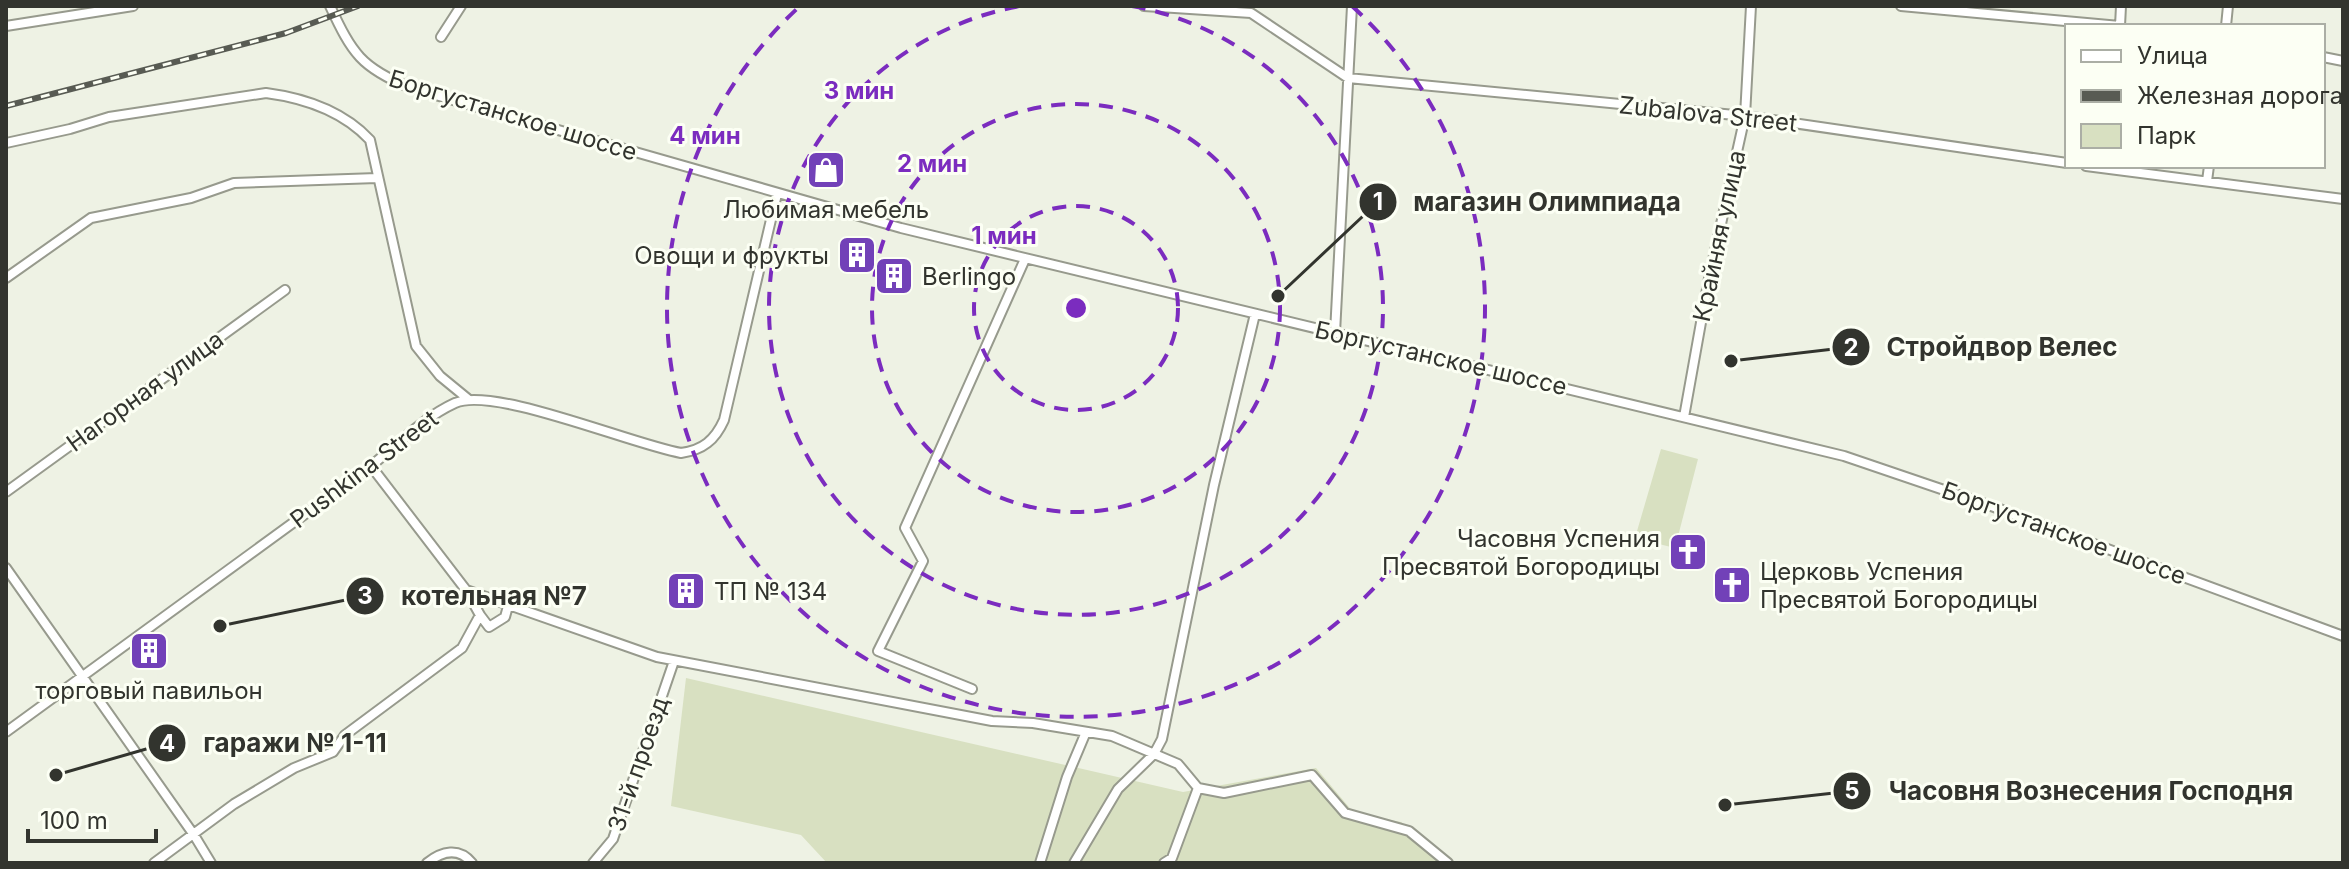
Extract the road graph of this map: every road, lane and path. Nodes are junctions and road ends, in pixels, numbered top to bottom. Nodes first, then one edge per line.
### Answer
1 (126, 6) edge
2 (133, 6) edge
3 (330, 6) edge
4 (461, 6) edge
5 (1144, 6) edge
6 (1352, 6) edge
7 (1751, 6) edge
8 (1901, 6) edge
9 (2098, 24) edge
10 (6, 26) edge
11 (441, 37) dead end
12 (1348, 78) junction
13 (1745, 116) junction
14 (6, 143) edge
15 (2065, 163) edge
16 (2112, 168) edge
17 (2209, 168) edge
18 (377, 178) junction
19 (2207, 181) junction
20 (777, 194) junction
21 (2343, 199) edge
22 (1025, 259) junction
23 (6, 278) edge
24 (285, 290) dead end
25 (1255, 314) junction
26 (1335, 333) junction
27 (468, 399) junction
28 (1684, 417) junction
29 (371, 466) junction
30 (6, 492) edge
31 (6, 568) edge
32 (466, 590) junction
33 (508, 606) junction
34 (480, 615) junction
35 (2343, 636) edge
36 (674, 661) junction
37 (82, 676) junction
38 (972, 689) dead end
39 (6, 732) edge
40 (1086, 732) junction
41 (1154, 754) junction
42 (1198, 788) junction
43 (194, 835) junction
44 (154, 863) edge
45 (211, 863) edge
46 (427, 863) edge
47 (472, 863) edge
48 (593, 863) edge
49 (1040, 863) edge
50 (1074, 863) edge
51 (1164, 863) edge
52 (1448, 863) edge

1 - 2 street
1 - 10 street
3 - 20 street, Боргустанское шоссе
4 - 11 street
5 - 12 street
6 - 12 street
7 - 13 street, Крайняя улица
8 - 9 street
12 - 13 street, Zubalova Street
12 - 26 street
13 - 15 street, Zubalova Street
13 - 28 street, Крайняя улица
14 - 18 street
16 - 19 street
17 - 19 street
18 - 23 street
18 - 27 street
19 - 21 street
20 - 22 street, Боргустанское шоссе
20 - 27 street
22 - 25 street, Боргустанское шоссе
22 - 38 street
24 - 30 street, Нагорная улица
25 - 26 street, Боргустанское шоссе
25 - 41 street
26 - 28 street, Боргустанское шоссе
27 - 29 street, Pushkina Street
28 - 35 street, Боргустанское шоссе
29 - 32 street
29 - 37 street, Pushkina Street
31 - 37 street
32 - 33 street
32 - 34 street
33 - 34 street
33 - 36 street
34 - 43 street
36 - 40 street
36 - 48 street, 31-й проезд
37 - 39 street, Pushkina Street
37 - 43 street
40 - 41 street
40 - 49 street
41 - 42 street
41 - 50 street
42 - 51 street
42 - 52 street
43 - 44 street
43 - 45 street
46 - 47 street

